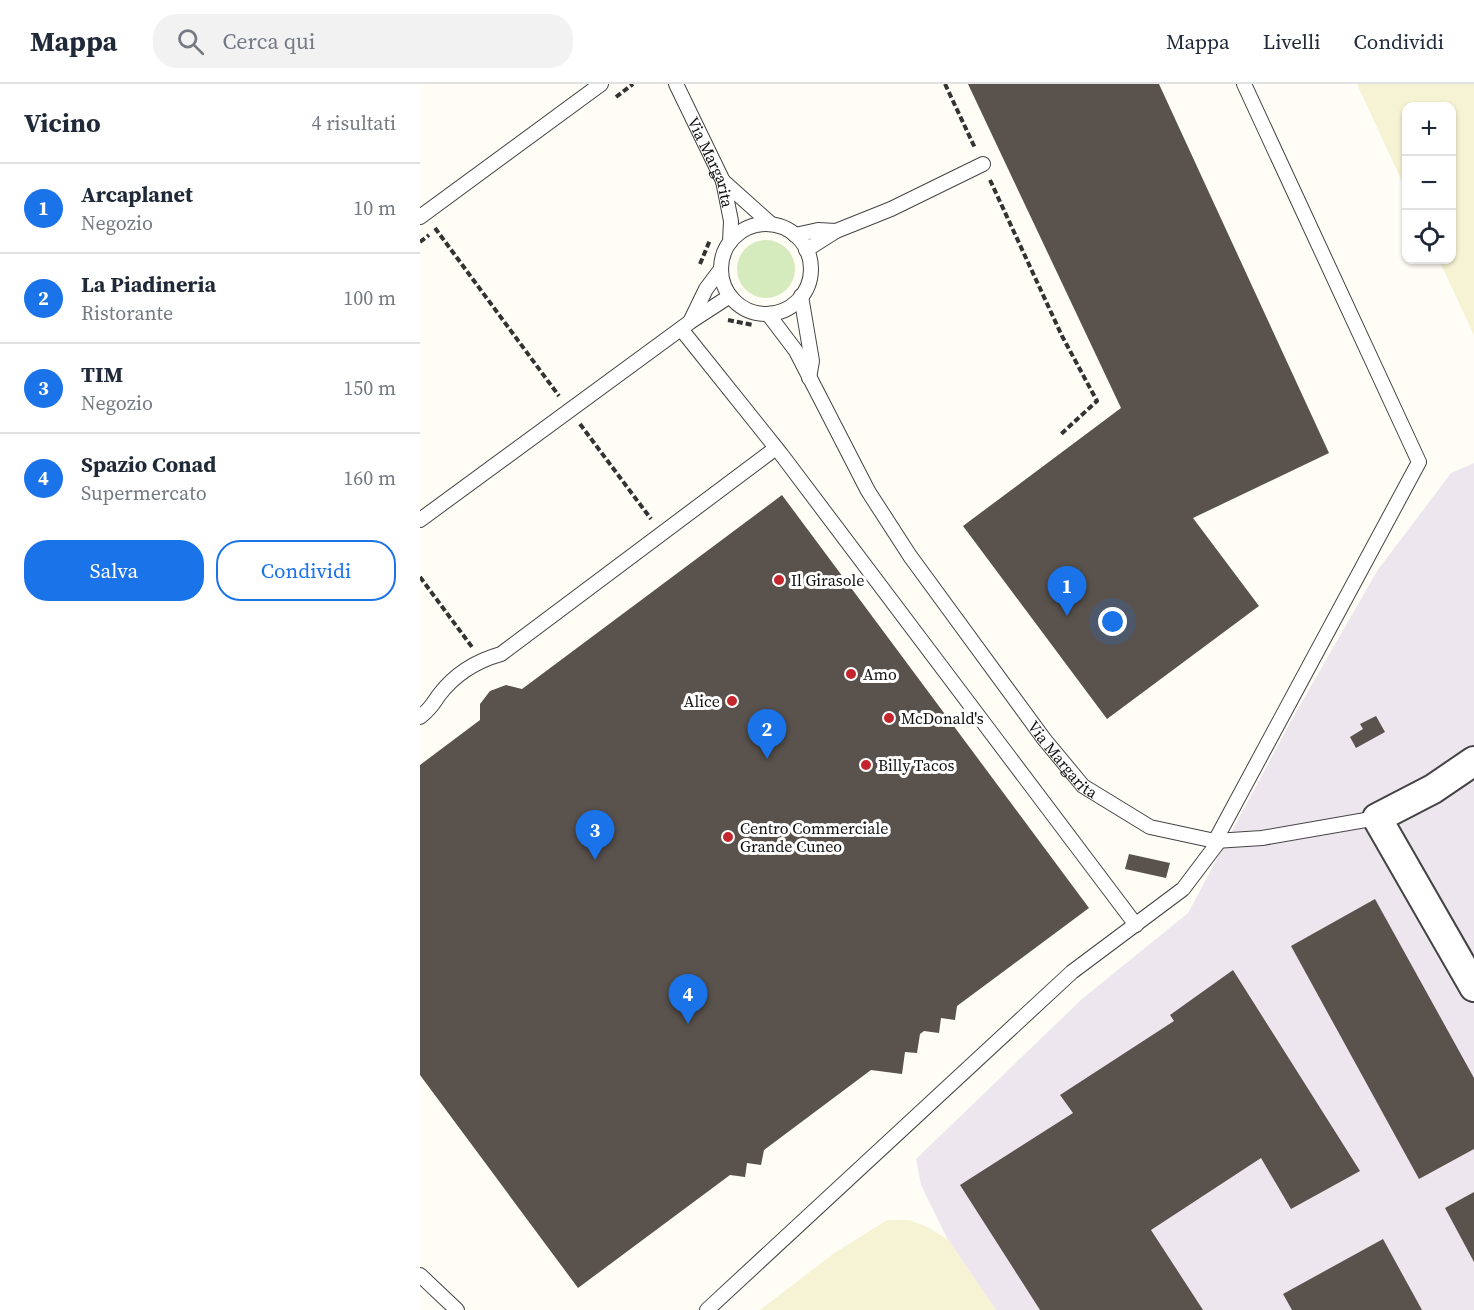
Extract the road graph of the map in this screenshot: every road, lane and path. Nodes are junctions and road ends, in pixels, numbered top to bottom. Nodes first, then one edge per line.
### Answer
1 (601, 84) edge
2 (676, 84) edge
3 (945, 84) edge
4 (1244, 84) edge
5 (983, 164) junction
6 (723, 181) junction
7 (422, 215) edge
8 (771, 224) junction
9 (836, 231) junction
10 (795, 235) junction
11 (730, 242) junction
12 (806, 250) junction
13 (721, 269) junction
14 (730, 296) junction
15 (801, 296) junction
16 (768, 314) junction
17 (685, 326) junction
18 (809, 378) junction
19 (570, 410) junction
20 (1060, 435) dead end
21 (776, 448) junction
22 (420, 520) edge
23 (662, 534) junction
24 (420, 577) edge
25 (481, 659) junction
26 (420, 717) edge
27 (1474, 761) edge
28 (1377, 818) junction
29 (1218, 841) junction
30 (1136, 925) junction
31 (1474, 987) edge
32 (420, 1275) edge
33 (457, 1310) edge
34 (707, 1310) edge

1 - 7 lane
2 - 6 lane, Via Margarita
3 - 5 path
4 - 29 lane
5 - 9 lane
5 - 20 path
6 - 8 lane
6 - 11 lane, Via Margarita
7 - 19 path
8 - 10 lane
8 - 11 lane
9 - 10 lane
9 - 12 lane
10 - 12 lane
11 - 13 lane
12 - 15 lane
13 - 14 lane
13 - 17 lane
14 - 16 lane
14 - 17 lane
15 - 16 lane
15 - 18 lane
16 - 18 lane, Via Margarita
17 - 19 lane
17 - 21 lane
18 - 29 lane, Via Margarita
19 - 22 lane
19 - 23 path
21 - 23 lane
21 - 30 lane
23 - 25 lane
24 - 25 path
25 - 26 lane
27 - 28 street
28 - 29 lane, Via Margarita
28 - 31 street
29 - 30 lane
30 - 34 lane
32 - 33 lane

